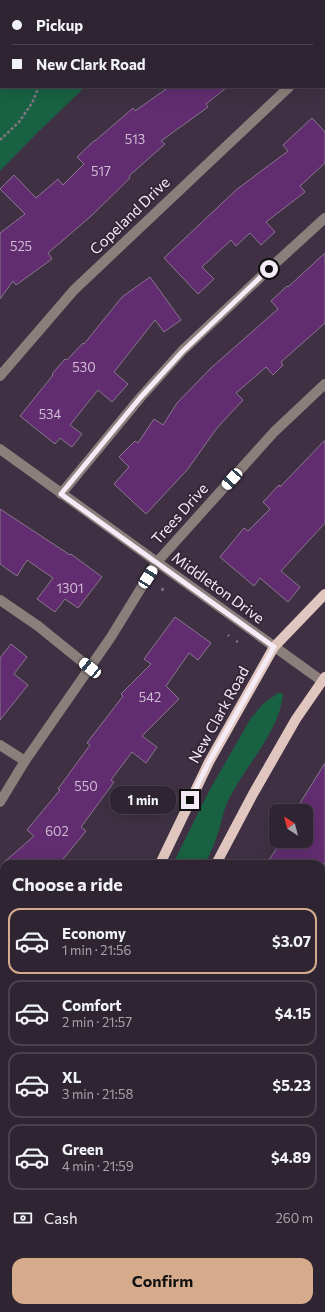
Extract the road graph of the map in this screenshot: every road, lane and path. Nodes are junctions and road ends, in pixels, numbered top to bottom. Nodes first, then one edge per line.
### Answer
1 (39, 88) edge
2 (288, 88) edge
3 (0, 140) edge
4 (325, 218) edge
5 (0, 376) edge
6 (325, 384) edge
7 (0, 449) edge
8 (61, 494) junction
9 (184, 559) dead end
10 (188, 559) dead end
11 (157, 562) junction
12 (325, 594) edge
13 (0, 600) edge
14 (274, 647) junction
15 (90, 668) junction
16 (323, 679) edge
17 (0, 745) edge
18 (25, 761) junction
19 (0, 802) edge
20 (162, 860) edge
21 (218, 860) edge

1 - 3 path
2 - 5 street, Copeland Drive
4 - 8 street
6 - 11 street, Trees Drive
7 - 8 street, Middleton Drive
8 - 11 street, Middleton Drive
9 - 10 path
11 - 14 street, Middleton Drive
11 - 15 street, Trees Drive
12 - 14 main road, New Clark Road
13 - 15 street
14 - 16 street, Middleton Drive
14 - 20 main road, New Clark Road
15 - 18 street, Trees Drive
16 - 21 main road
17 - 18 street
18 - 19 street, Trees Drive

